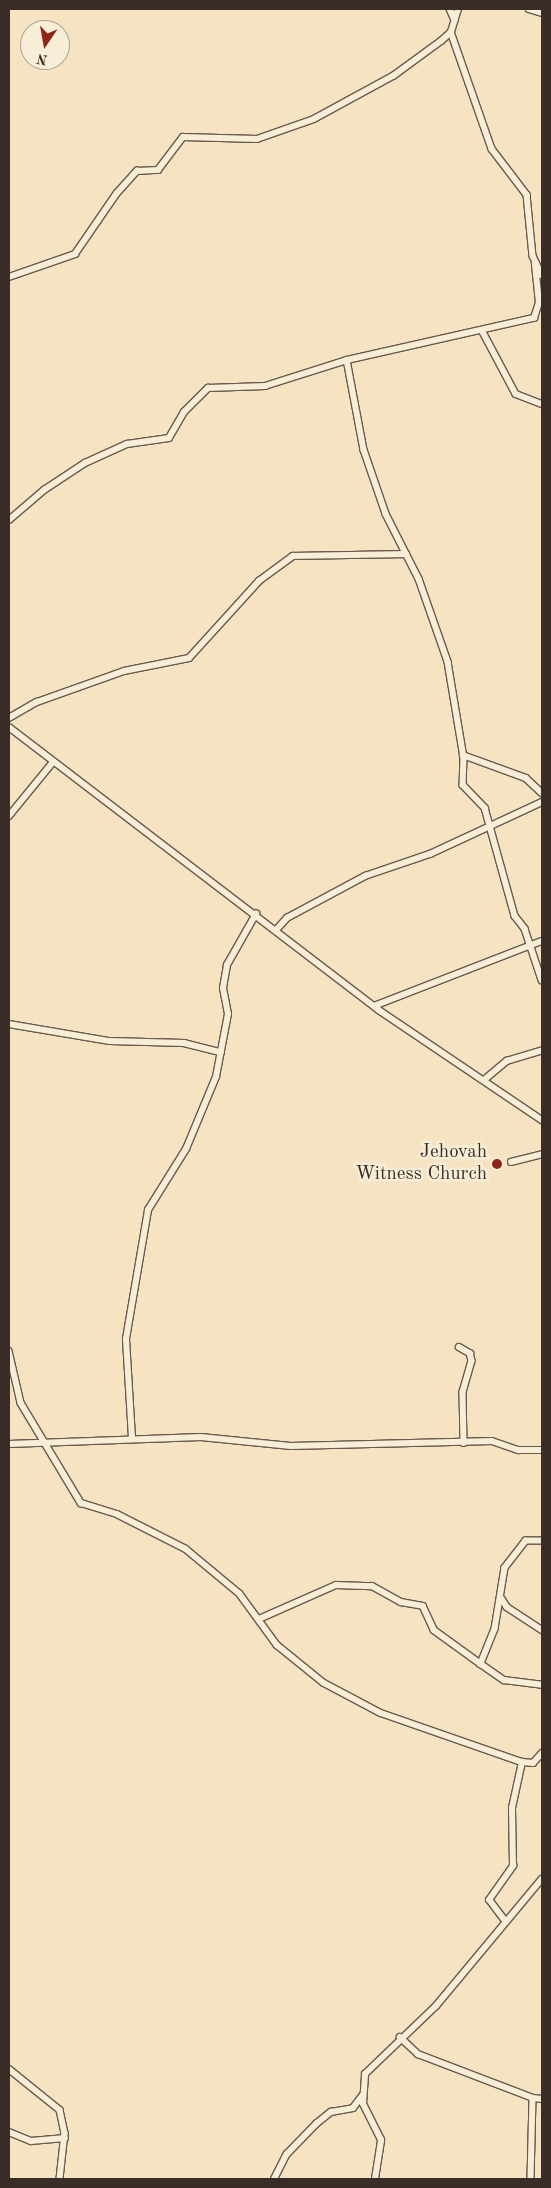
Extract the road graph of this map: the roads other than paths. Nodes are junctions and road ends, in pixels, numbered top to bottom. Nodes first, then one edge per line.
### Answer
1 (450, 9) edge
2 (458, 9) edge
3 (529, 9) edge
4 (542, 13) edge
5 (455, 20) junction
6 (451, 32) junction
7 (535, 264) junction
8 (542, 275) edge
9 (9, 276) edge
10 (483, 332) junction
11 (347, 360) junction
12 (542, 404) edge
13 (9, 520) edge
14 (406, 554) junction
15 (9, 718) edge
16 (9, 727) edge
17 (463, 755) junction
18 (53, 762) junction
19 (542, 793) edge
20 (542, 802) edge
21 (9, 816) edge
22 (491, 827) junction
23 (256, 914) junction
24 (277, 929) junction
25 (542, 940) edge
26 (528, 946) junction
27 (542, 980) edge
28 (374, 1006) junction
29 (9, 1024) edge
30 (542, 1050) edge
31 (221, 1052) junction
32 (484, 1080) junction
33 (542, 1120) edge
34 (542, 1154) edge
35 (511, 1162) dead end
36 (459, 1347) dead end
37 (9, 1351) edge
38 (132, 1438) junction
39 (464, 1443) junction
40 (9, 1444) edge
41 (43, 1444) junction
42 (542, 1450) edge
43 (542, 1541) edge
44 (502, 1599) junction
45 (259, 1619) junction
46 (542, 1630) edge
47 (481, 1664) junction
48 (542, 1685) edge
49 (542, 1753) edge
50 (522, 1762) junction
51 (542, 1880) edge
52 (505, 1921) junction
53 (400, 2037) junction
54 (9, 2069) edge
55 (362, 2096) junction
56 (533, 2098) junction
57 (542, 2099) edge
58 (9, 2132) edge
59 (65, 2138) junction
60 (60, 2179) edge
61 (274, 2179) edge
62 (375, 2179) edge
63 (531, 2179) edge

1 - 5 street
2 - 5 street
3 - 4 street
5 - 6 street
6 - 7 street
6 - 9 street
7 - 8 street
7 - 10 street
10 - 11 street
10 - 12 street
11 - 13 street
11 - 14 street
14 - 15 street
14 - 17 street
16 - 18 street
17 - 19 street
17 - 22 street
18 - 21 street
18 - 23 street
20 - 22 street
22 - 24 street
22 - 26 street
23 - 24 street
23 - 31 street
24 - 28 street
25 - 26 street
26 - 27 street
26 - 28 street
28 - 32 street
29 - 31 street
30 - 32 street
31 - 38 street
32 - 33 street
34 - 35 street
36 - 39 street
37 - 41 street
38 - 39 street
38 - 41 street
39 - 42 street
40 - 41 street
41 - 45 street
43 - 44 street
44 - 46 street
44 - 47 street
45 - 47 street
45 - 50 street
47 - 48 street
49 - 50 street
50 - 52 street
51 - 52 street
52 - 53 street
53 - 55 street
53 - 56 street
54 - 59 street
55 - 61 street
55 - 62 street
56 - 57 street
56 - 63 street
58 - 59 street
59 - 60 street

